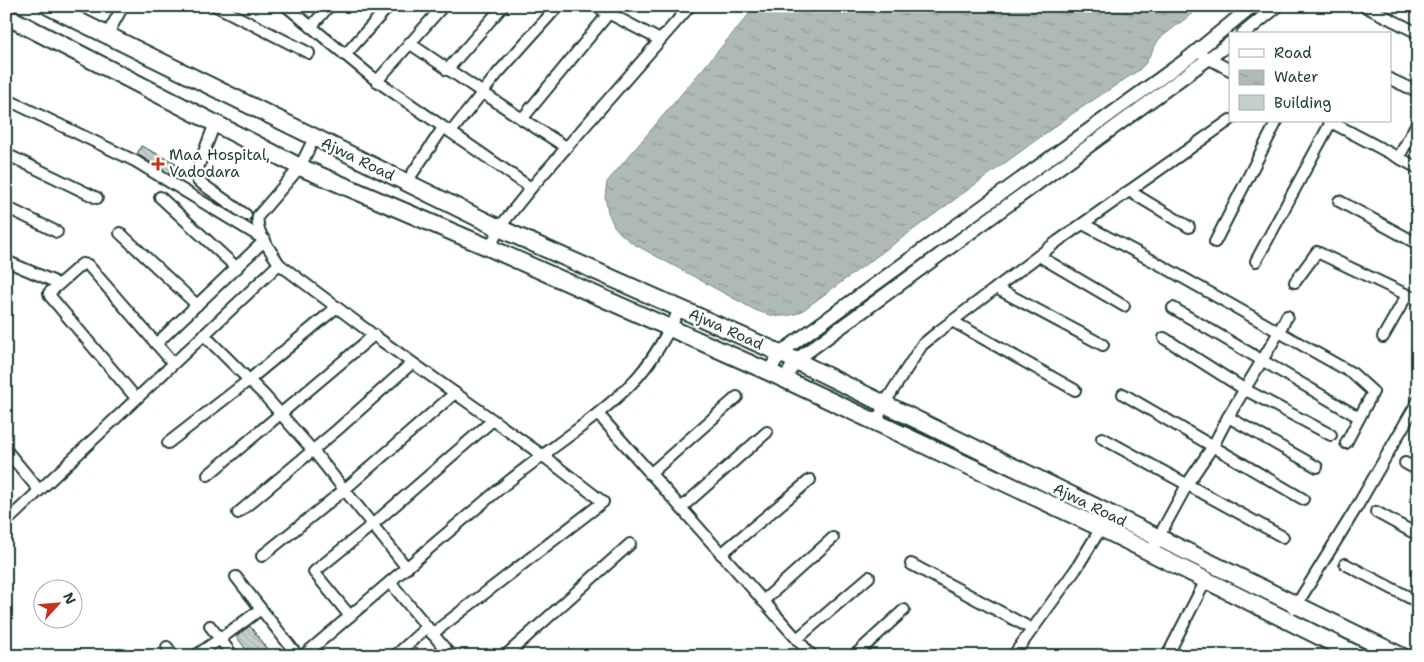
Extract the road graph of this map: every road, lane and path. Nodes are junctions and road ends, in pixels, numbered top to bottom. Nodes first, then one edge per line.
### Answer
1 (48, 6) edge
2 (123, 6) edge
3 (216, 6) edge
4 (286, 6) edge
5 (329, 6) edge
6 (389, 6) edge
7 (443, 6) edge
8 (503, 6) edge
9 (558, 6) edge
10 (595, 6) edge
11 (690, 6) edge
12 (1252, 6) edge
13 (1277, 6) edge
14 (1364, 6) edge
15 (609, 13) junction
16 (6, 16) edge
17 (311, 27) junction
18 (1245, 32) edge
19 (1418, 32) edge
20 (107, 36) junction
21 (660, 40) junction
22 (409, 43) junction
23 (1229, 45) edge
24 (1197, 51) junction
25 (308, 54) dead end
26 (344, 55) junction
27 (1210, 60) junction
28 (447, 70) junction
29 (1229, 70) edge
30 (1392, 80) edge
31 (377, 81) junction
32 (1418, 92) edge
33 (481, 93) junction
34 (6, 99) edge
35 (522, 119) junction
36 (1229, 121) edge
37 (1418, 121) edge
38 (1276, 122) edge
39 (1330, 122) edge
40 (215, 123) junction
41 (447, 130) junction
42 (314, 138) junction
43 (566, 148) junction
44 (6, 154) edge
45 (1399, 158) junction
46 (300, 167) junction
47 (1418, 168) edge
48 (406, 183) junction
49 (531, 188) junction
50 (1129, 191) junction
51 (160, 197) dead end
52 (97, 198) dead end
53 (1339, 201) dead end
54 (6, 207) edge
55 (246, 215) dead end
56 (1083, 224) junction
57 (1189, 227) dead end
58 (499, 228) junction
59 (57, 232) dead end
60 (120, 233) dead end
61 (265, 240) junction
62 (1215, 242) dead end
63 (1418, 244) edge
64 (490, 248) junction
65 (1039, 256) junction
66 (6, 261) edge
67 (1256, 261) dead end
68 (279, 264) junction
69 (237, 268) junction
70 (53, 281) dead end
71 (1295, 282) dead end
72 (996, 288) junction
73 (1407, 295) junction
74 (1418, 300) edge
75 (197, 305) junction
76 (1124, 306) dead end
77 (336, 307) junction
78 (680, 308) junction
79 (1173, 308) dead end
80 (1287, 316) dead end
81 (952, 322) junction
82 (671, 328) junction
83 (1279, 332) junction
84 (204, 334) junction
85 (374, 335) junction
86 (1383, 337) dead end
87 (1164, 338) dead end
88 (156, 344) junction
89 (1103, 346) dead end
90 (780, 353) junction
91 (1262, 359) junction
92 (796, 360) junction
93 (173, 363) junction
94 (412, 363) junction
95 (770, 372) junction
96 (785, 379) junction
97 (249, 380) junction
98 (1244, 389) junction
99 (1075, 390) dead end
100 (455, 393) junction
101 (1123, 394) dead end
102 (737, 397) dead end
103 (136, 398) junction
104 (1418, 401) edge
105 (884, 404) junction
106 (280, 413) junction
107 (598, 414) junction
108 (1355, 414) dead end
109 (1228, 417) junction
110 (493, 420) junction
111 (877, 422) junction
112 (767, 432) dead end
113 (1331, 435) dead end
114 (1102, 438) dead end
115 (1346, 442) dead end
116 (168, 443) dead end
117 (1213, 446) junction
118 (6, 450) edge
119 (312, 450) junction
120 (542, 455) junction
121 (1404, 463) dead end
122 (1317, 467) dead end
123 (1418, 470) edge
124 (650, 474) junction
125 (208, 475) dead end
126 (810, 480) dead end
127 (1188, 483) junction
128 (39, 490) junction
129 (344, 490) junction
130 (1303, 499) dead end
131 (681, 508) junction
132 (1376, 512) dead end
133 (238, 513) dead end
134 (9, 515) edge
135 (372, 525) junction
136 (1101, 528) junction
137 (1418, 535) edge
138 (1283, 537) dead end
139 (833, 538) dead end
140 (630, 544) dead end
141 (1154, 545) junction
142 (721, 554) junction
143 (262, 556) dead end
144 (911, 564) dead end
145 (1344, 564) dead end
146 (406, 568) junction
147 (236, 577) dead end
148 (869, 577) dead end
149 (1206, 580) junction
150 (390, 582) junction
151 (763, 601) junction
152 (1418, 602) edge
153 (1297, 605) junction
154 (261, 609) junction
155 (904, 610) dead end
156 (350, 616) junction
157 (1288, 620) junction
158 (210, 626) dead end
159 (1032, 629) junction
160 (429, 631) junction
161 (220, 639) junction
162 (797, 639) junction
163 (166, 647) dead end
164 (1349, 653) edge
165 (173, 656) edge
166 (195, 656) edge
167 (233, 656) edge
168 (298, 656) edge
169 (304, 656) edge
170 (395, 656) edge
171 (451, 656) edge
172 (505, 656) edge
173 (812, 656) edge
174 (854, 656) edge
175 (1012, 656) edge
176 (1167, 656) edge
177 (1401, 656) edge

1 - 20 main road, Ajwa Road
2 - 20 street
3 - 25 street
4 - 17 street
5 - 17 street
6 - 26 street
7 - 22 street
8 - 28 street
9 - 33 street
10 - 15 street
11 - 21 street
12 - 24 street
13 - 18 street
14 - 19 street
15 - 21 street
15 - 35 street
16 - 40 main road, Ajwa Road
17 - 26 street
20 - 42 main road, Ajwa Road
21 - 43 street
22 - 28 street
22 - 31 street
23 - 27 street
24 - 27 street
24 - 90 street
26 - 31 street
27 - 29 street
27 - 92 street
28 - 33 street
30 - 32 street
31 - 41 street
33 - 35 street
33 - 41 street
34 - 61 street
35 - 43 street
36 - 50 street
37 - 45 street
38 - 62 street
39 - 45 street
39 - 67 street
40 - 46 main road, Ajwa Road
40 - 55 street
41 - 48 street
41 - 49 street
42 - 46 street
42 - 48 main road, Ajwa Road
43 - 49 street
44 - 52 street
45 - 47 street
46 - 61 street
46 - 64 main road, Ajwa Road
48 - 58 main road, Ajwa Road
49 - 58 street
50 - 56 street
50 - 57 street
51 - 69 street
53 - 63 street
54 - 59 street
56 - 65 street
56 - 83 street
58 - 64 street
58 - 78 main road, Ajwa Road
60 - 75 street
61 - 68 street
61 - 69 street
64 - 82 main road, Ajwa Road
65 - 72 street
65 - 76 street
66 - 70 street
68 - 77 street
68 - 84 street
69 - 75 street
71 - 73 street
72 - 81 street
72 - 89 street
73 - 74 street
73 - 86 street
75 - 88 street
77 - 85 street
77 - 97 street
78 - 82 street
78 - 90 main road, Ajwa Road
79 - 91 street
80 - 83 street
81 - 99 street
81 - 105 street
82 - 95 main road, Ajwa Road
82 - 107 street
83 - 91 street
83 - 115 street
84 - 93 street
84 - 97 street
85 - 94 street
85 - 106 street
87 - 98 street
88 - 93 street
88 - 103 street
90 - 92 main road, Ajwa Road
90 - 95 street
91 - 98 street
91 - 108 street
92 - 96 street
92 - 105 main road, Ajwa Road
93 - 103 street
94 - 100 street
94 - 119 street
95 - 96 main road, Ajwa Road
96 - 111 main road, Ajwa Road
97 - 106 street
97 - 116 street
98 - 109 street
98 - 113 street
100 - 110 street
100 - 129 street
101 - 117 street
102 - 124 street
103 - 128 street
104 - 153 street
105 - 111 street
105 - 141 main road, Ajwa Road
106 - 119 street
106 - 125 street
107 - 120 street
107 - 124 street
109 - 117 street
109 - 122 street
110 - 120 street
110 - 135 street
111 - 136 main road, Ajwa Road
112 - 131 street
114 - 127 street
117 - 127 street
117 - 130 street
118 - 128 street
119 - 129 street
119 - 133 street
120 - 146 street
120 - 160 street
121 - 123 street
124 - 131 street
126 - 142 street
127 - 138 street
127 - 141 street
128 - 134 street
129 - 135 street
129 - 143 street
131 - 142 street
132 - 137 street
135 - 146 street
135 - 156 street
136 - 141 main road, Ajwa Road
136 - 159 street
139 - 151 street
140 - 172 street
141 - 149 main road, Ajwa Road
141 - 153 main road, Ajwa Road
142 - 151 street
144 - 159 street
145 - 152 street
146 - 150 street
147 - 154 street
148 - 162 street
149 - 157 main road, Ajwa Road
149 - 176 street
150 - 156 street
150 - 160 street
151 - 162 street
153 - 157 street
153 - 177 main road, Ajwa Road
154 - 161 street
154 - 168 street
155 - 174 street
156 - 169 street
157 - 164 main road, Ajwa Road
158 - 161 street
159 - 175 street
160 - 170 street
160 - 171 street
161 - 166 street
161 - 167 street
162 - 173 street
163 - 165 street

